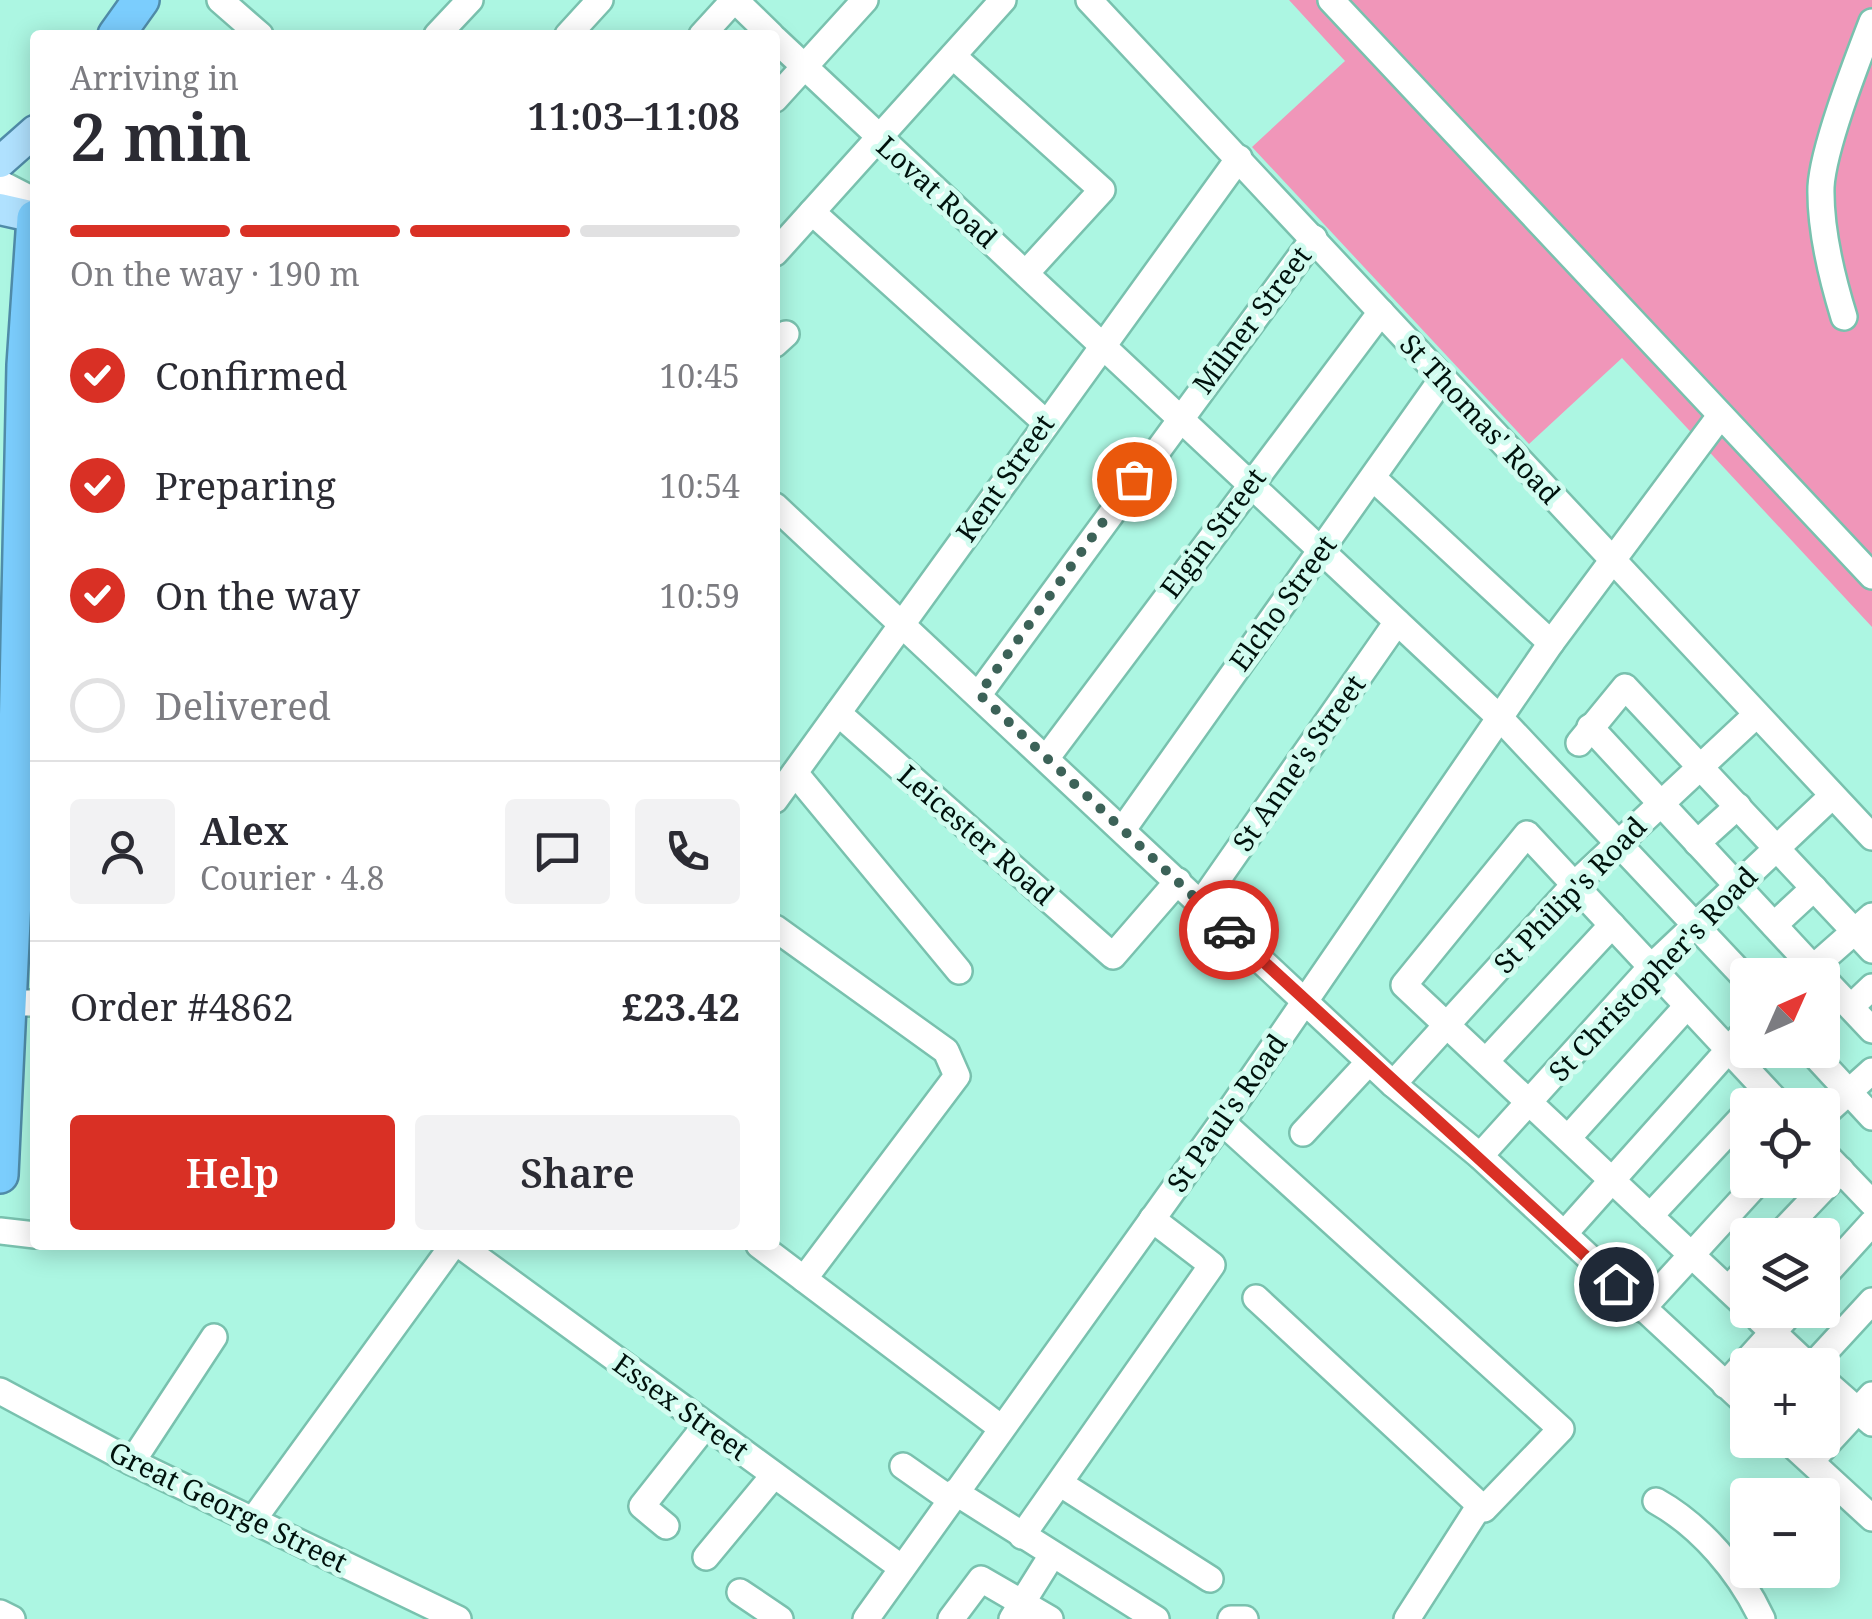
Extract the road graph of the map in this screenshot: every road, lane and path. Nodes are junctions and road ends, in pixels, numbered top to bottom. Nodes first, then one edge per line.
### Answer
1 (141, 0) edge
2 (220, 0) edge
3 (470, 0) edge
4 (735, 0) edge
5 (865, 0) edge
6 (1003, 0) edge
7 (1090, 0) edge
8 (1331, 0) edge
9 (589, 4) edge
10 (1872, 22) edge
11 (120, 30) edge
12 (254, 30) edge
13 (442, 30) edge
14 (571, 30) edge
15 (707, 30) edge
16 (766, 30) edge
17 (780, 44) edge
18 (953, 56) junction
19 (804, 66) junction
20 (780, 94) edge
21 (30, 135) edge
22 (880, 140) junction
23 (1239, 158) junction
24 (0, 162) edge
25 (0, 183) edge
26 (30, 199) edge
27 (0, 209) edge
28 (812, 212) junction
29 (30, 216) edge
30 (30, 218) edge
31 (0, 226) edge
32 (1314, 238) junction
33 (780, 247) edge
34 (1026, 273) junction
35 (1381, 312) junction
36 (1844, 317) dead end
37 (1100, 344) junction
38 (30, 366) edge
39 (1442, 379) junction
40 (1720, 416) junction
41 (1178, 417) junction
42 (1045, 422) junction
43 (1241, 475) junction
44 (1373, 478) junction
45 (780, 511) edge
46 (1320, 551) junction
47 (1612, 562) junction
48 (1872, 576) edge
49 (10, 595) edge
50 (1397, 622) junction
51 (903, 624) junction
52 (1551, 644) junction
53 (979, 694) junction
54 (27, 705) edge
55 (838, 714) junction
56 (1756, 715) junction
57 (1502, 720) junction
58 (1048, 756) junction
59 (1700, 766) junction
60 (795, 773) junction
61 (780, 793) edge
62 (1832, 796) junction
63 (1660, 804) junction
64 (1738, 806) junction
65 (1124, 828) junction
66 (1872, 837) edge
67 (1618, 842) junction
68 (1697, 843) junction
69 (1776, 849) junction
70 (1178, 881) junction
71 (1574, 885) junction
72 (1738, 886) junction
73 (1814, 888) junction
74 (1201, 903) junction
75 (1612, 925) junction
76 (1774, 925) junction
77 (1696, 927) junction
78 (780, 932) edge
79 (1866, 932) edge
80 (1802, 958) edge
81 (1834, 958) edge
82 (1730, 963) edge
83 (1651, 967) junction
84 (960, 971) dead end
85 (1872, 987) edge
86 (1840, 997) edge
87 (1304, 1001) junction
88 (21, 1003) edge
89 (1688, 1006) junction
90 (1851, 1007) junction
91 (1446, 1024) junction
92 (1872, 1030) edge
93 (1728, 1049) junction
94 (1486, 1061) junction
95 (1369, 1062) junction
96 (1826, 1068) edge
97 (1872, 1070) edge
98 (1392, 1084) junction
99 (1757, 1088) edge
100 (1848, 1092) junction
101 (1840, 1099) edge
102 (1529, 1102) junction
103 (1872, 1118) edge
104 (1222, 1122) junction
105 (1730, 1129) edge
106 (1303, 1133) dead end
107 (1568, 1138) junction
108 (1480, 1156) junction
109 (1840, 1169) edge
110 (0, 1174) edge
111 (1610, 1178) junction
112 (1743, 1198) edge
113 (1872, 1203) edge
114 (1650, 1216) junction
115 (1152, 1219) junction
116 (1872, 1224) edge
117 (0, 1232) edge
118 (1564, 1234) junction
119 (30, 1235) edge
120 (452, 1250) edge
121 (463, 1250) edge
122 (766, 1250) edge
123 (1691, 1255) junction
124 (1840, 1259) edge
125 (804, 1279) junction
126 (1728, 1290) edge
127 (1256, 1298) dead end
128 (1872, 1301) edge
129 (1642, 1308) junction
130 (1769, 1328) edge
131 (1777, 1328) edge
132 (1773, 1332) junction
133 (214, 1337) dead end
134 (1791, 1348) edge
135 (1826, 1348) edge
136 (1724, 1385) junction
137 (1730, 1390) edge
138 (1840, 1391) edge
139 (0, 1392) edge
140 (1867, 1409) edge
141 (706, 1426) junction
142 (1000, 1427) junction
143 (1808, 1458) edge
144 (1811, 1461) junction
145 (132, 1462) junction
146 (902, 1466) dead end
147 (774, 1476) junction
148 (1061, 1484) junction
149 (952, 1495) junction
150 (1656, 1501) dead end
151 (1480, 1505) junction
152 (1872, 1518) edge
153 (253, 1520) junction
154 (666, 1526) dead end
155 (1022, 1536) junction
156 (1052, 1555) junction
157 (706, 1557) dead end
158 (902, 1568) junction
159 (1210, 1580) dead end
160 (740, 1592) dead end
161 (1017, 1610) edge
162 (0, 1613) edge
163 (1146, 1616) edge
164 (12, 1619) edge
165 (458, 1619) edge
166 (780, 1619) edge
167 (866, 1619) edge
168 (951, 1619) edge
169 (1050, 1619) edge
170 (1231, 1619) edge
171 (1245, 1619) edge
172 (1407, 1619) edge
173 (1762, 1619) edge

1 - 11 highway
2 - 12 street
3 - 13 street
4 - 15 street
4 - 16 street, Lovat Road
5 - 19 street
6 - 18 street
7 - 23 street, St Thomas' Road
8 - 40 street
9 - 14 street
10 - 36 street
17 - 19 street, Lovat Road
18 - 22 street
18 - 34 street
19 - 20 street
19 - 22 street, Lovat Road
21 - 24 main road
22 - 28 street
22 - 34 street, Lovat Road
23 - 32 street, St Thomas' Road
23 - 37 street, Kent Street
25 - 26 street
27 - 29 main road
28 - 33 street
28 - 42 street
30 - 31 main road
32 - 35 street, St Thomas' Road
32 - 41 street, Milner Street
34 - 37 street, Lovat Road
35 - 39 street, St Thomas' Road
35 - 43 street, Elgin Street
37 - 41 street, Lovat Road
37 - 42 street, Kent Street
38 - 49 highway
39 - 44 street, Elcho Street
39 - 47 street, St Thomas' Road
40 - 47 street, St Paul's Road
40 - 48 street
41 - 43 street, Lovat Road
41 - 53 street, Milner Street
42 - 51 street, Kent Street
43 - 46 street, Lovat Road
43 - 58 street, Elgin Street
44 - 46 street, Elcho Street
44 - 52 street
45 - 51 street
46 - 50 street, Lovat Road
46 - 65 street, Elcho Street
47 - 52 street, St Paul's Road
47 - 56 street, St Thomas' Road
49 - 54 highway
50 - 57 street, Lovat Road
50 - 74 street, St Anne's Street
51 - 53 street
51 - 55 street, Kent Street
52 - 57 street, St Paul's Road
53 - 58 street
54 - 88 highway
55 - 60 street, Kent Street
55 - 70 street, Leicester Road
56 - 59 street, St Philip's Road
56 - 62 street, St Thomas' Road
57 - 67 street, Lovat Road
57 - 87 street, St Paul's Road
58 - 65 street
59 - 63 street, St Philip's Road
59 - 63 street
59 - 64 street
60 - 61 street, Kent Street
60 - 84 street
62 - 66 street, St Thomas' Road
62 - 69 street, St Christopher's Road
63 - 67 street, St Philip's Road
63 - 68 street
64 - 68 street
64 - 69 street
65 - 70 street
67 - 71 street, St Philip's Road
67 - 77 street, Lovat Road
68 - 72 street
69 - 72 street, St Christopher's Road
69 - 73 street
70 - 74 street
71 - 75 street
71 - 91 street, St Philip's Road
71 - 91 street
72 - 76 street
72 - 77 street, St Christopher's Road
73 - 76 street
73 - 79 street
74 - 87 street
75 - 83 street
75 - 94 street
76 - 80 street
77 - 82 street, Lovat Road
77 - 83 street, St Christopher's Road
78 - 125 street
79 - 81 street
83 - 89 street
83 - 102 street, St Christopher's Road
85 - 90 street
86 - 90 street
87 - 95 street
87 - 104 street, St Paul's Road
88 - 110 highway
89 - 93 street
89 - 107 street
90 - 92 street
91 - 94 street
91 - 98 street, St Philip's Road
93 - 99 street
93 - 111 street
94 - 102 street
95 - 98 street
95 - 106 street
96 - 100 street
97 - 100 street
98 - 108 street
100 - 101 street
100 - 103 street
102 - 107 street
102 - 108 street, St Christopher's Road
104 - 115 street, St Paul's Road
104 - 151 street
105 - 114 street
107 - 111 street
108 - 118 street
109 - 113 street
111 - 114 street
111 - 118 street
112 - 123 street
114 - 123 street
115 - 142 street, St Paul's Road
115 - 148 street
116 - 124 street
117 - 119 street
118 - 129 street
120 - 153 street
121 - 141 street, Essex Street
122 - 125 street
123 - 126 street
123 - 129 street
125 - 142 street
127 - 151 street
128 - 135 street
129 - 136 street
130 - 132 street
131 - 132 street
132 - 134 street
132 - 136 street
133 - 145 street
136 - 137 street
138 - 140 street
139 - 145 street, Great George Street
140 - 144 street
141 - 147 street, Essex Street
141 - 154 street
142 - 149 street, St Paul's Road
143 - 144 street
144 - 152 street
145 - 153 street, Great George Street
146 - 149 street
147 - 157 street
147 - 158 street, Essex Street
148 - 155 street
148 - 159 street
149 - 155 street
149 - 158 street, St Paul's Road
150 - 173 street
151 - 172 street
153 - 165 street, Great George Street
155 - 156 street
156 - 161 street
156 - 163 street
158 - 167 street, St Paul's Road
160 - 166 street
161 - 168 street
161 - 169 street
162 - 164 street
170 - 171 street

